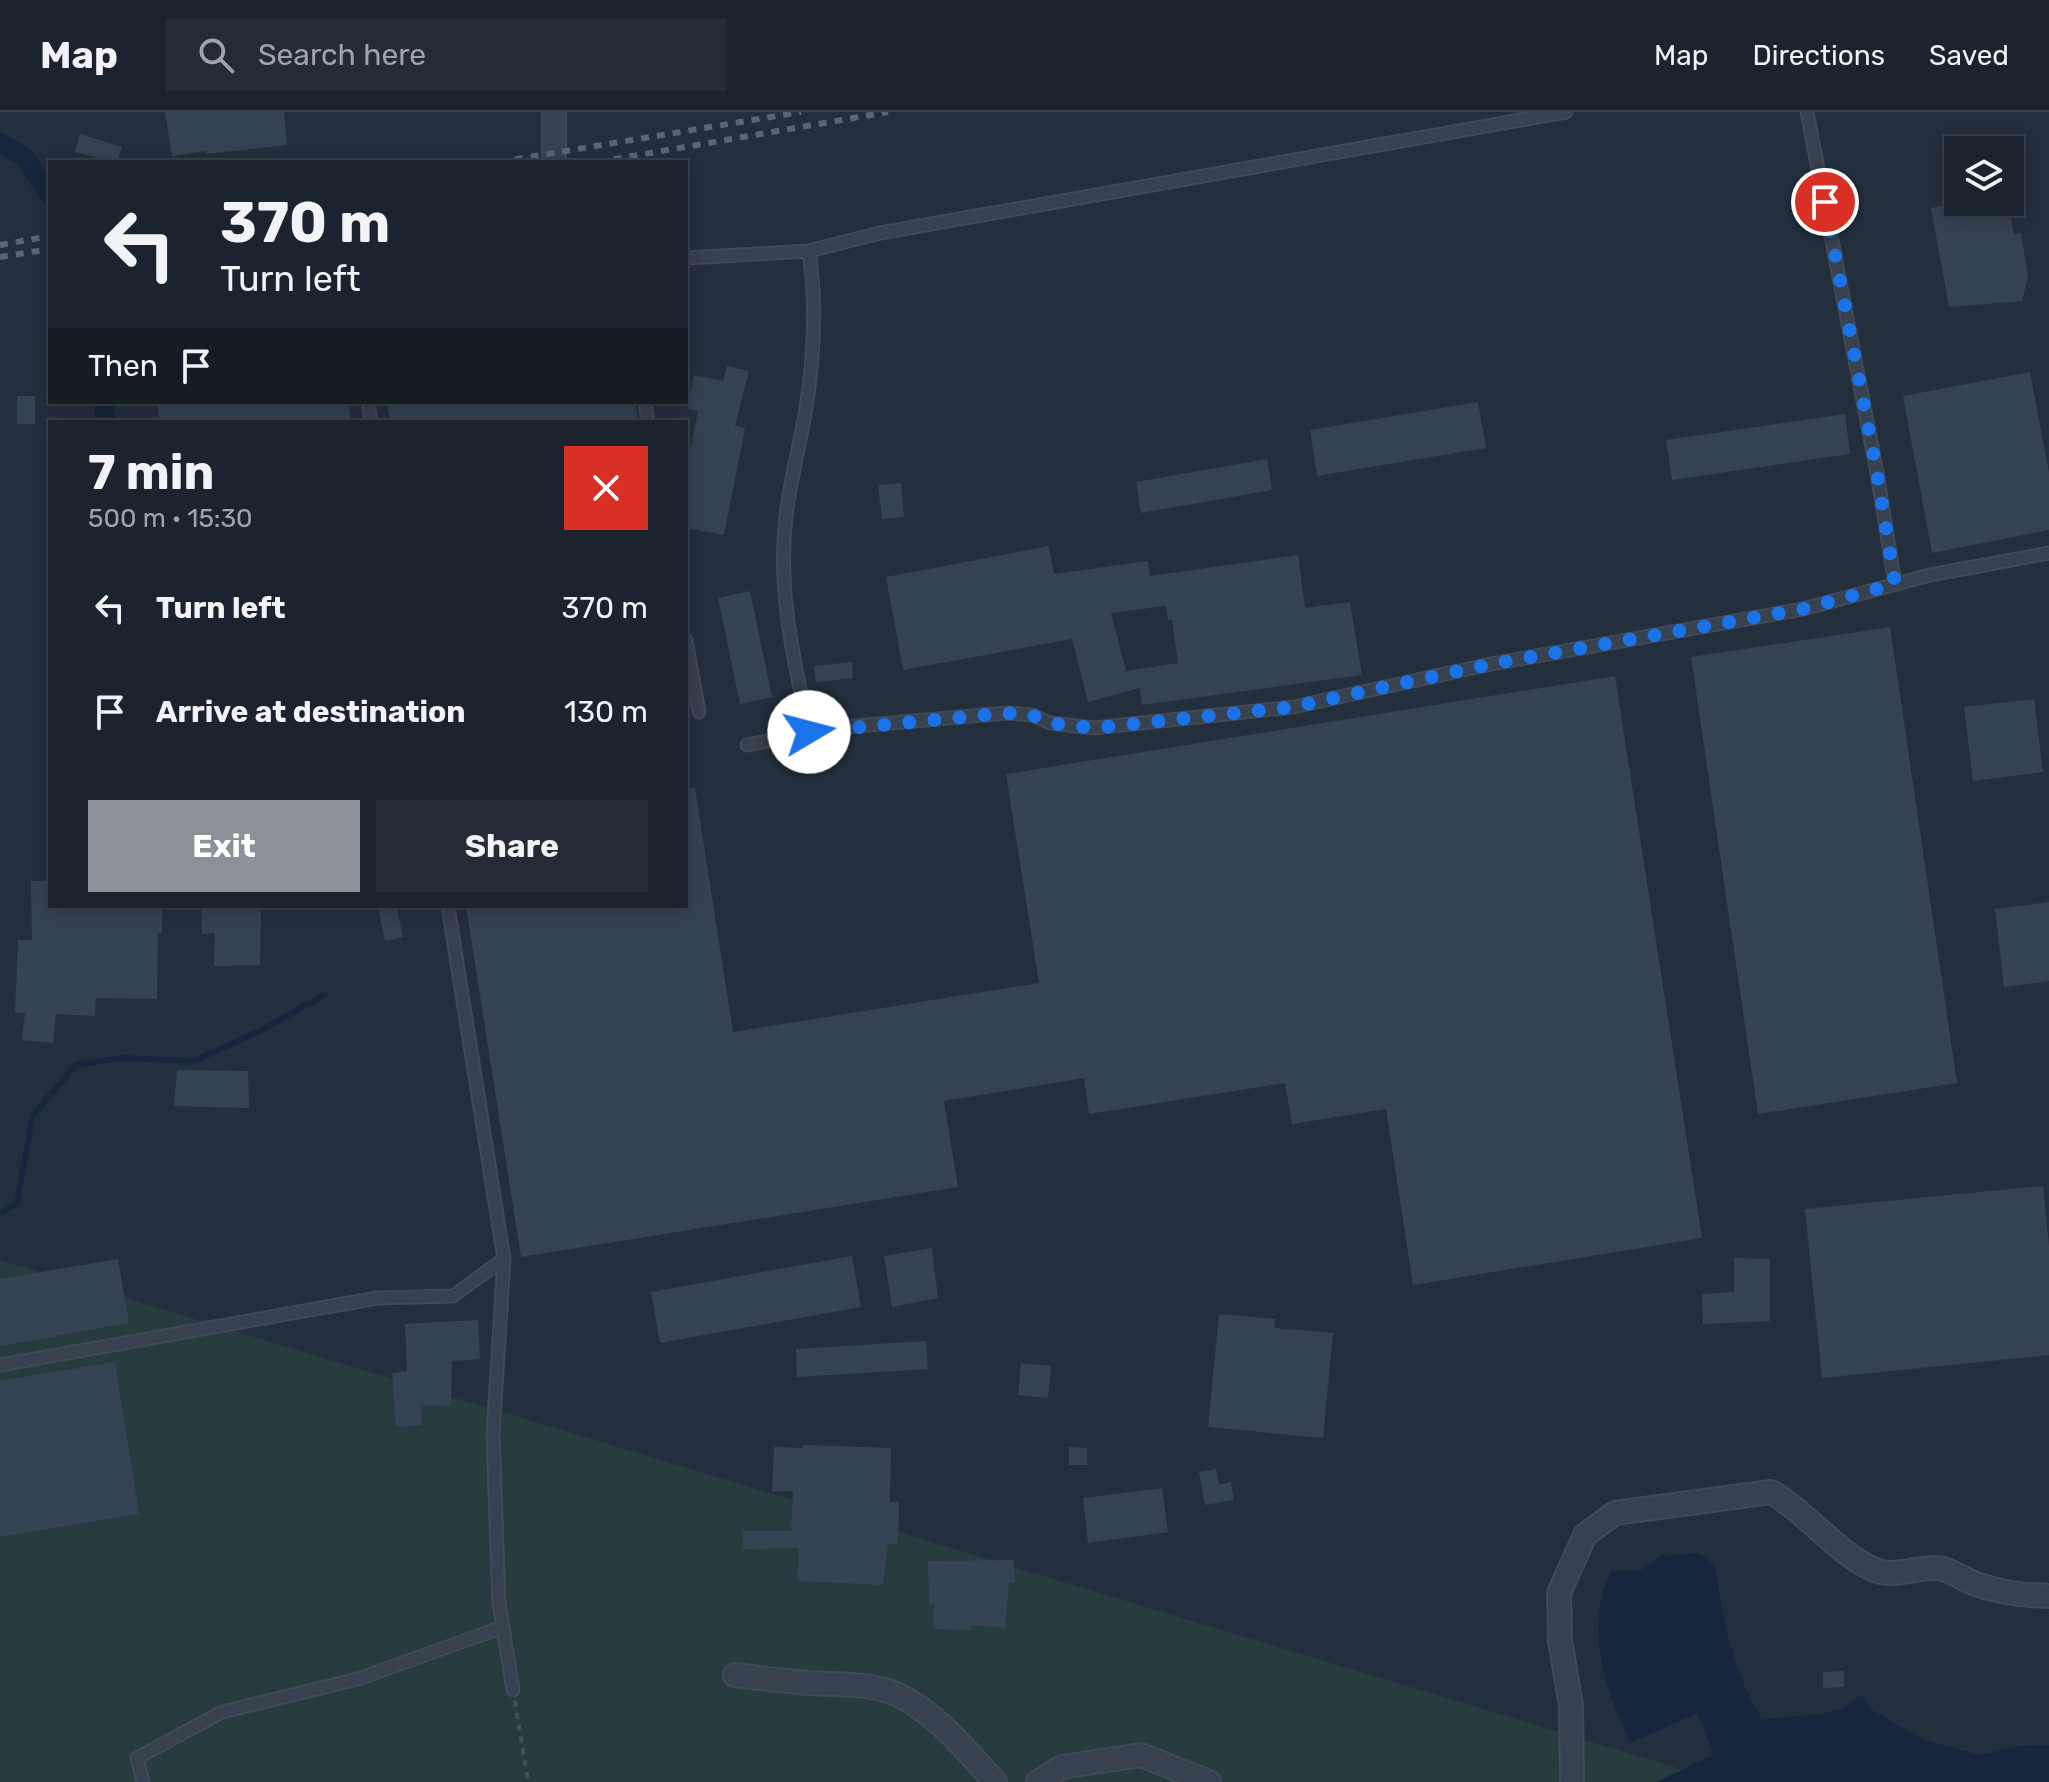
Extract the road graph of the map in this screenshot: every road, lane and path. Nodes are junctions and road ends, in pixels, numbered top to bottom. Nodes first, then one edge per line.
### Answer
1 (554, 112) edge
2 (1566, 112) edge
3 (1807, 112) edge
4 (554, 160) edge
5 (809, 251) junction
6 (688, 258) edge
7 (2049, 553) edge
8 (1895, 584) junction
9 (688, 651) edge
10 (699, 712) dead end
11 (809, 732) junction
12 (747, 745) dead end
13 (448, 908) edge
14 (504, 1259) junction
15 (0, 1365) edge
16 (2049, 1596) edge
17 (503, 1627) junction
18 (735, 1675) dead end
19 (513, 1690) joint
20 (143, 1782) edge
21 (528, 1782) edge
22 (995, 1782) edge
23 (1038, 1782) edge
24 (1209, 1782) edge
25 (1572, 1782) edge

1 - 4 street
2 - 5 lane
3 - 8 lane
5 - 6 lane
5 - 11 lane
7 - 8 lane
8 - 11 lane
9 - 10 lane
11 - 12 lane
13 - 14 lane
14 - 15 lane
14 - 17 lane
16 - 25 street
17 - 19 lane
17 - 20 lane
18 - 22 street
19 - 21 path
23 - 24 street

